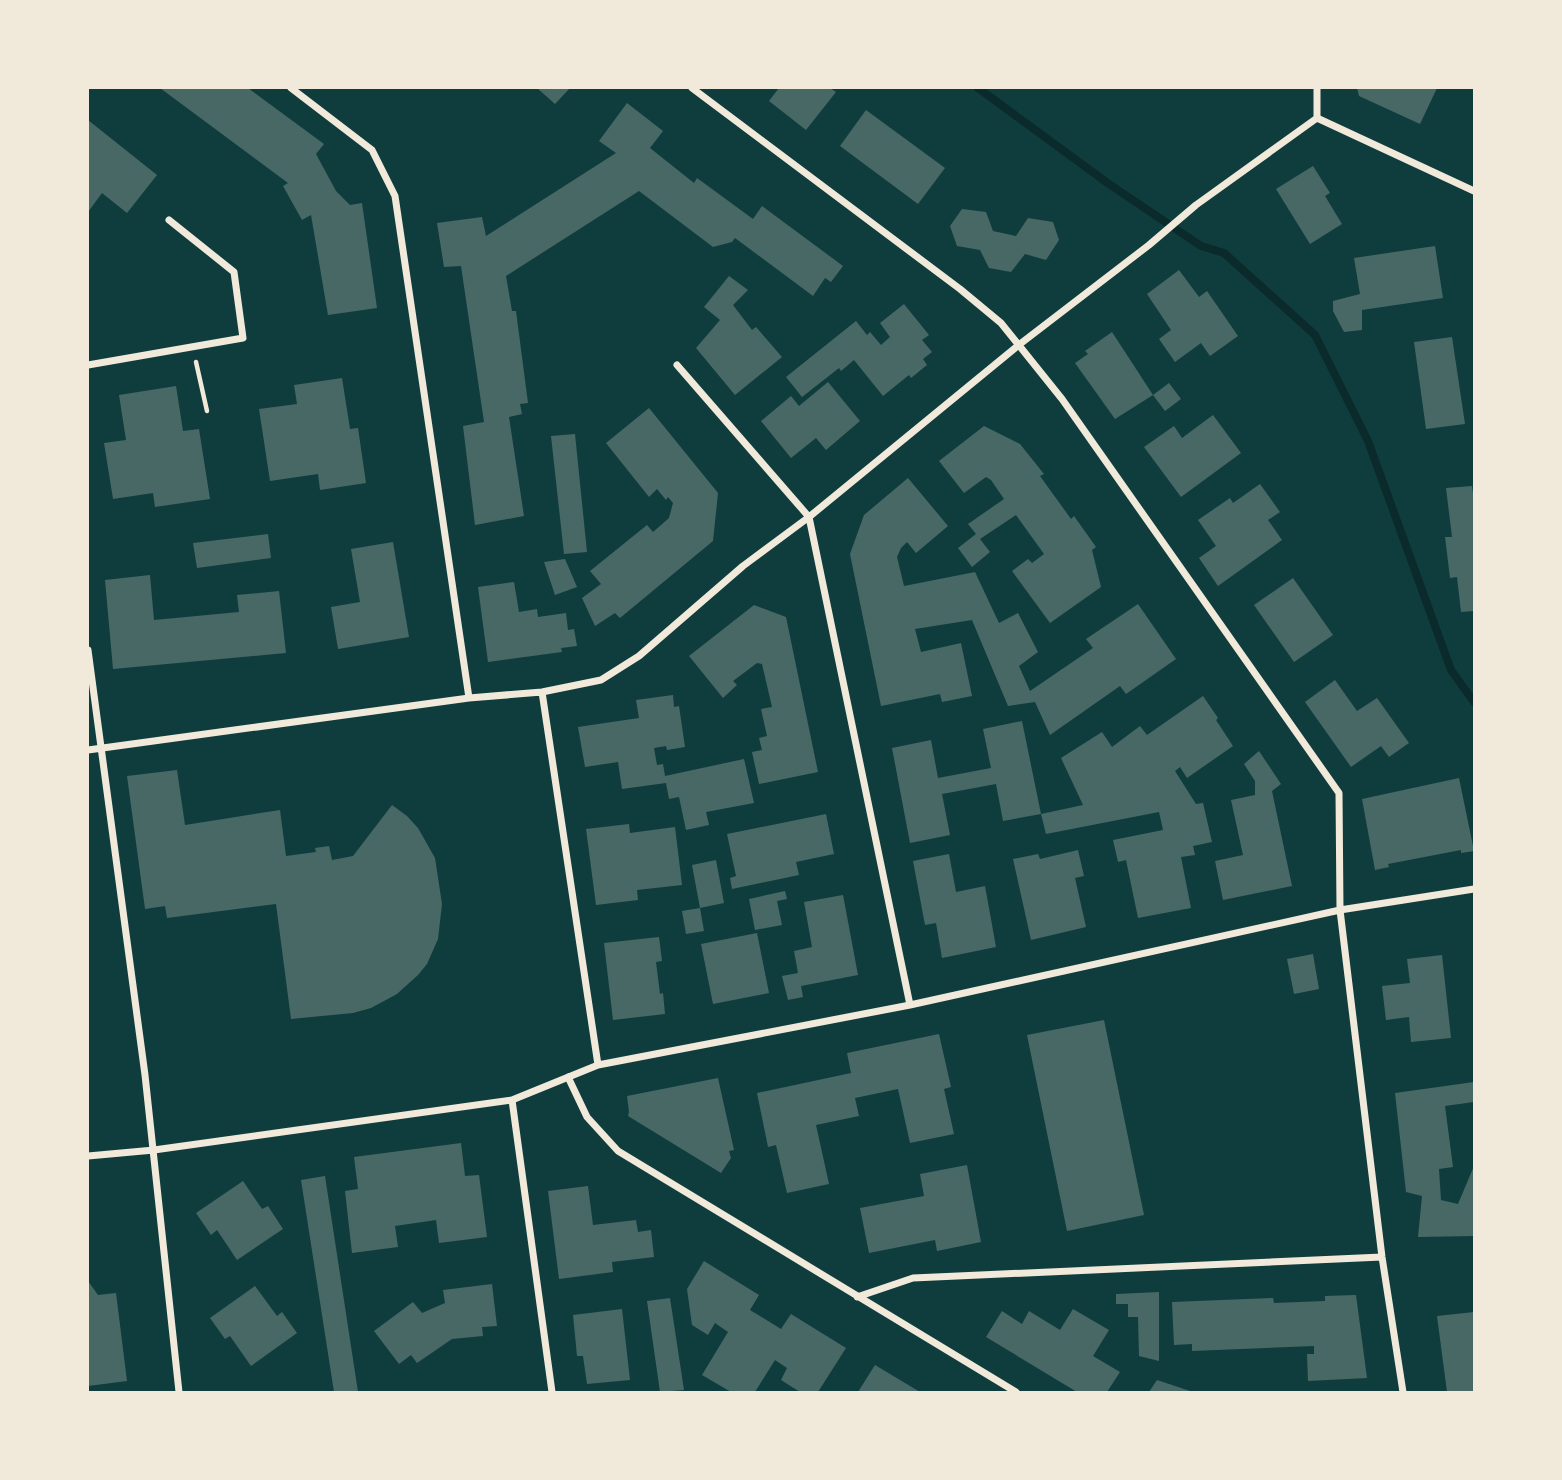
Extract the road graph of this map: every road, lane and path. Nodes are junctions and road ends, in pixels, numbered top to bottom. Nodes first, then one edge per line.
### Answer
1 (291, 88) edge
2 (692, 88) edge
3 (1317, 88) edge
4 (1317, 118) junction
5 (1475, 191) edge
6 (169, 220) dead end
7 (1020, 344) junction
8 (192, 347) junction
9 (88, 365) edge
10 (677, 365) dead end
11 (207, 411) dead end
12 (809, 517) junction
13 (88, 650) edge
14 (542, 692) junction
15 (469, 698) junction
16 (102, 748) junction
17 (88, 750) edge
18 (1475, 889) edge
19 (1340, 910) junction
20 (911, 1005) junction
21 (598, 1065) junction
22 (568, 1077) junction
23 (512, 1100) junction
24 (154, 1150) junction
25 (88, 1156) edge
26 (1382, 1256) junction
27 (857, 1297) junction
28 (179, 1392) edge
29 (552, 1392) edge
30 (1016, 1392) edge
31 (1404, 1392) edge

1 - 15 street
2 - 7 street
3 - 4 street
4 - 5 street
4 - 7 street
6 - 8 street
7 - 12 street
7 - 19 street
8 - 9 street
8 - 11 path
10 - 12 street
12 - 14 street
12 - 20 street
13 - 16 street
14 - 15 street
14 - 21 street
15 - 16 street
16 - 17 street
16 - 24 street
18 - 19 street
19 - 20 street
19 - 26 street
20 - 21 street
21 - 22 street
22 - 23 street
22 - 27 street
23 - 24 street
23 - 29 street
24 - 25 street
24 - 28 street
26 - 27 street
26 - 31 street
27 - 30 street

